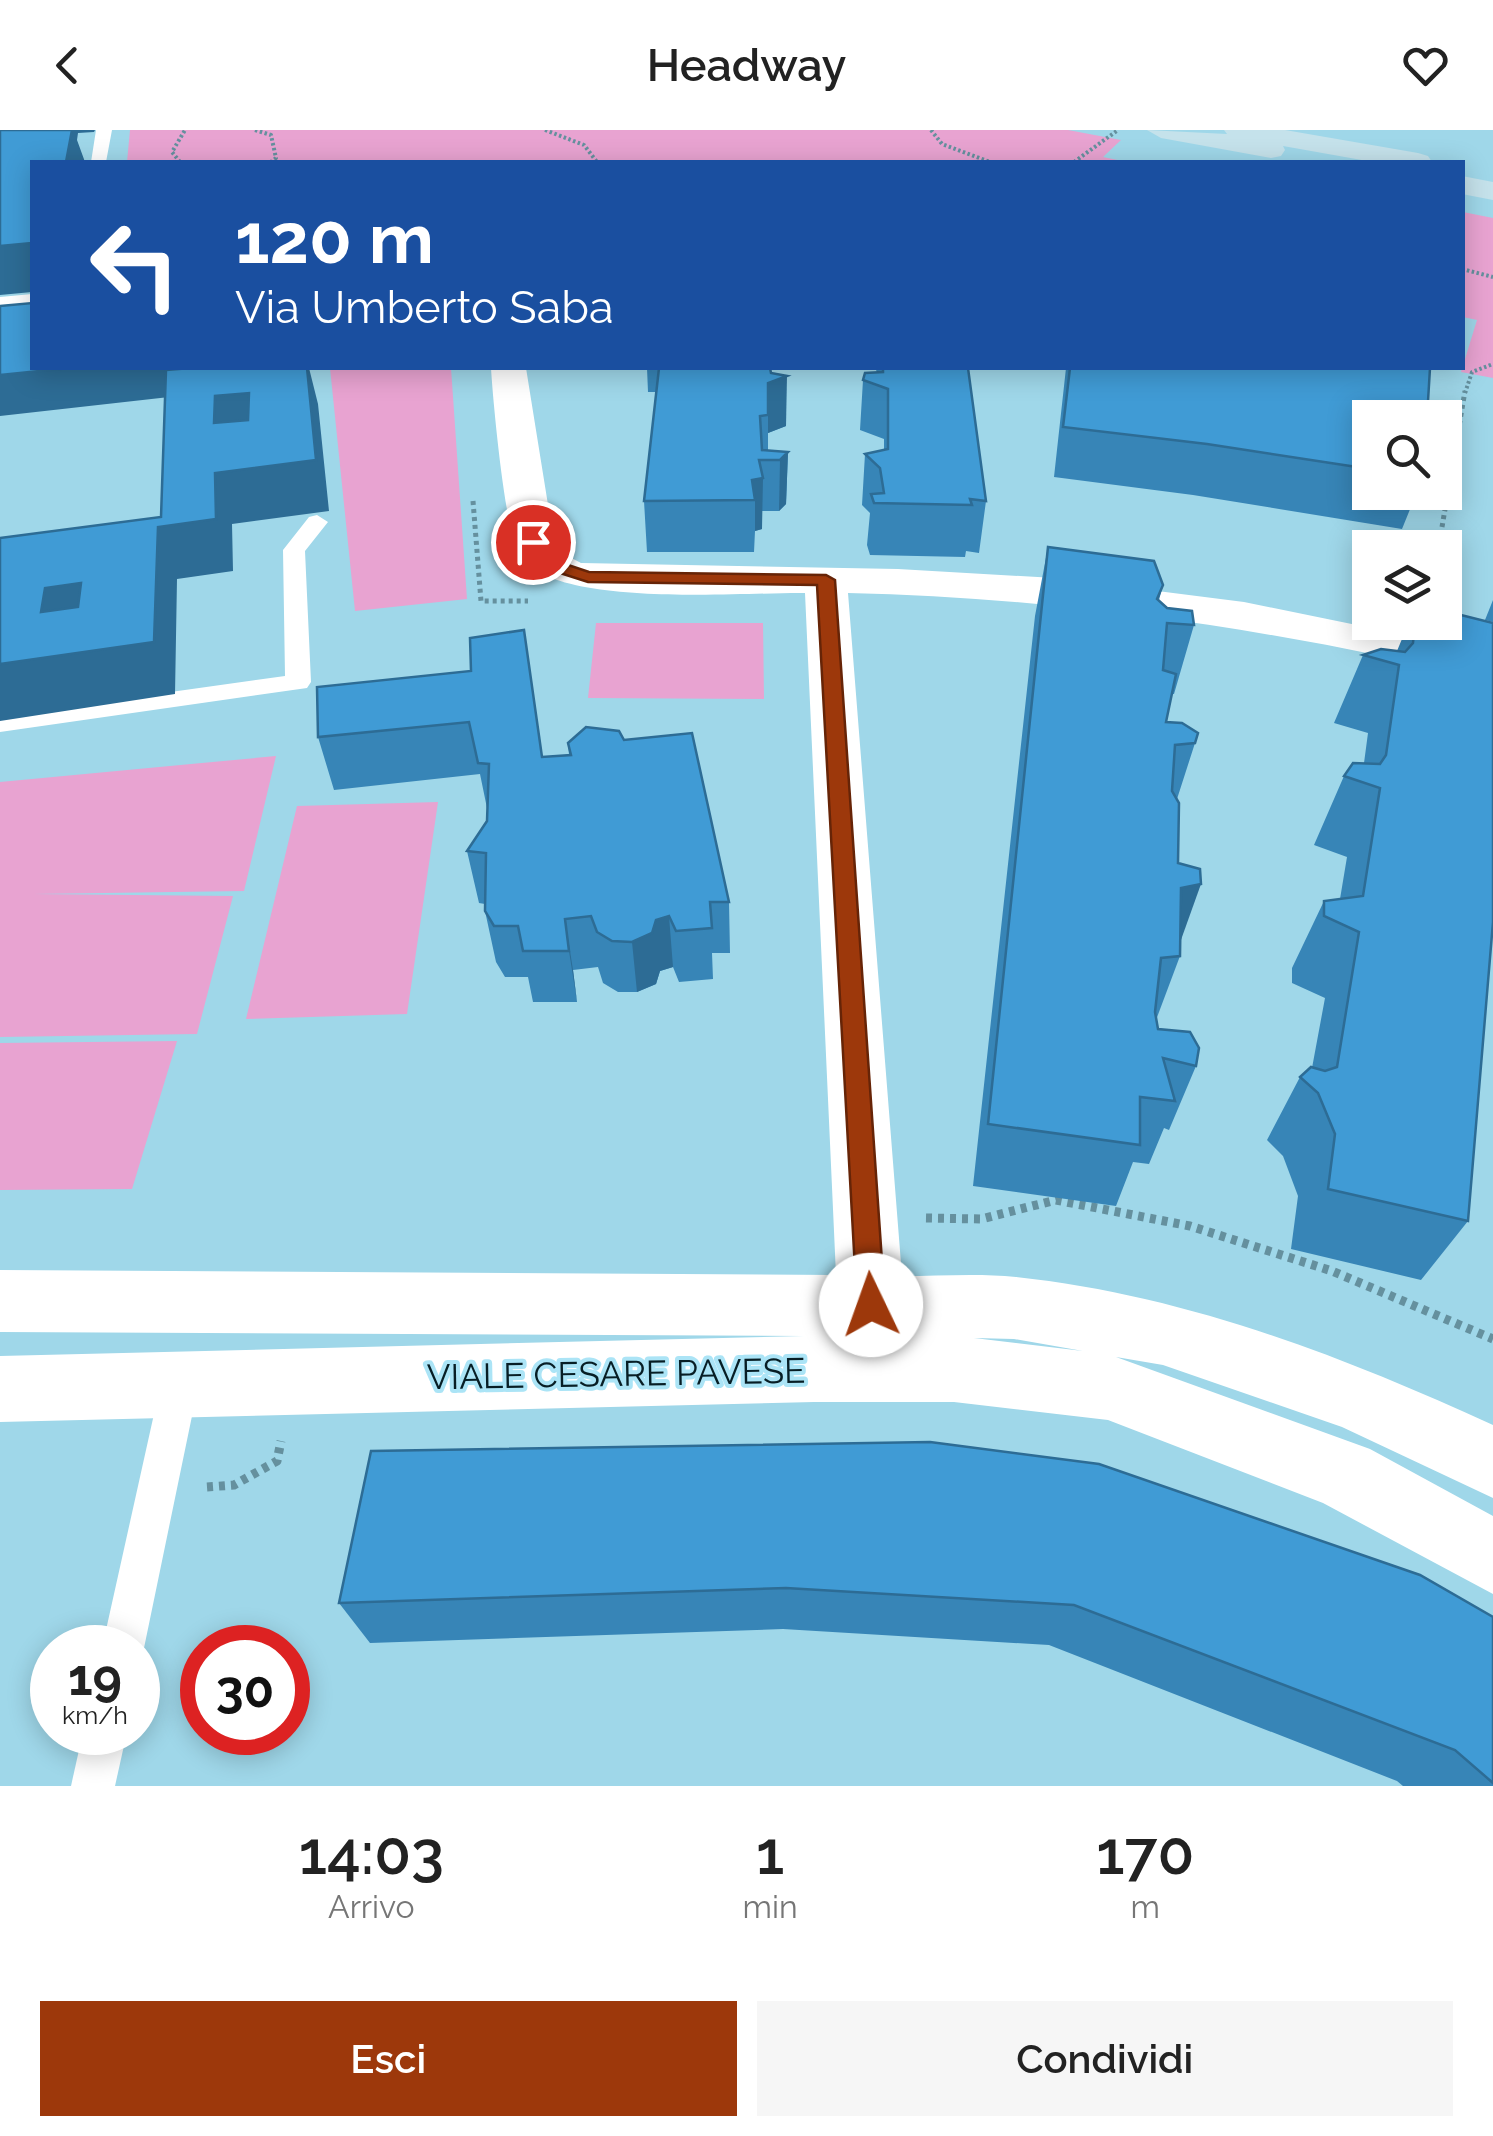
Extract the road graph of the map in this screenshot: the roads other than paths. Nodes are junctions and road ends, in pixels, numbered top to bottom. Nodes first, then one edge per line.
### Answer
1 (104, 130) edge
2 (1161, 130) edge
3 (1238, 130) edge
4 (98, 160) edge
5 (1328, 160) edge
6 (1407, 160) edge
7 (1465, 171) edge
8 (1493, 176) edge
9 (1465, 186) edge
10 (1493, 191) edge
11 (30, 299) edge
12 (0, 302) edge
13 (508, 370) edge
14 (316, 522) dead end
15 (826, 580) junction
16 (1493, 667) edge
17 (0, 724) edge
18 (0, 1301) edge
19 (871, 1305) junction
20 (178, 1387) junction
21 (0, 1388) edge
22 (1493, 1462) edge
23 (1493, 1557) edge
24 (127, 1625) edge
25 (100, 1755) edge
26 (93, 1786) edge

1 - 4 lane
2 - 5 main road
3 - 6 main road
7 - 8 main road
9 - 10 main road
11 - 12 lane
13 - 15 street
14 - 17 lane
15 - 16 street
15 - 19 street
18 - 19 street
19 - 22 street
20 - 21 street, VIALE CESARE PAVESE
20 - 23 street, VIALE CESARE PAVESE
20 - 24 lane
25 - 26 lane

